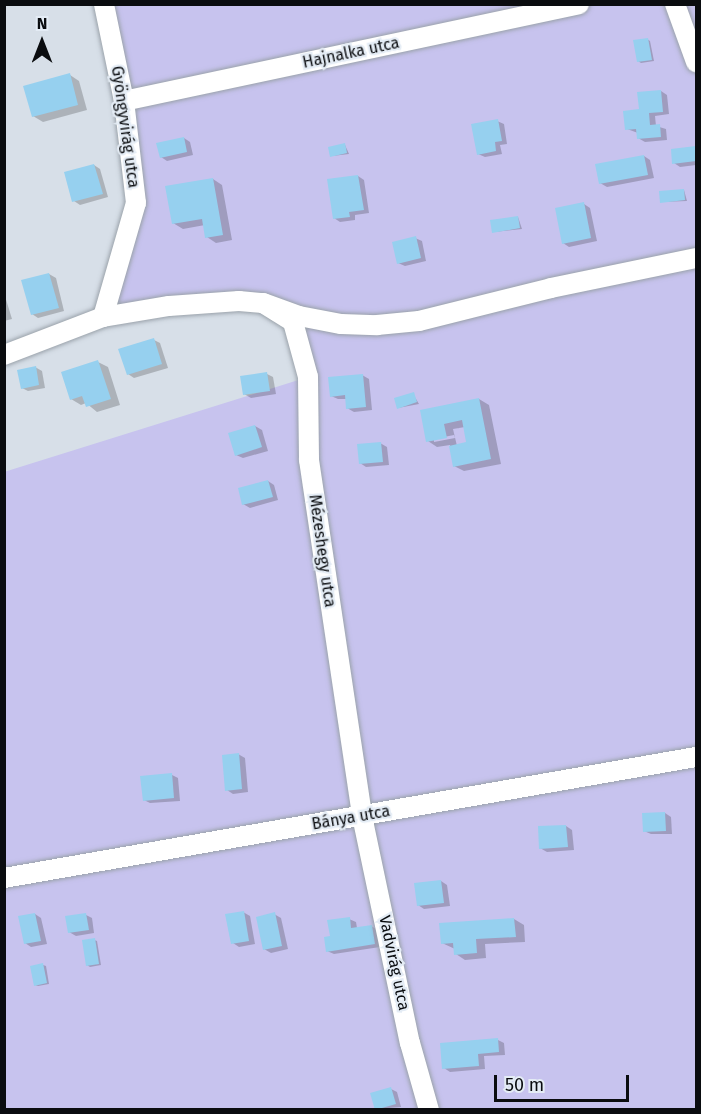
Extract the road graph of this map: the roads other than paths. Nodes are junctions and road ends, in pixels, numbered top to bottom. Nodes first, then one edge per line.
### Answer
1 (104, 4) edge
2 (579, 4) edge
3 (675, 4) edge
4 (696, 62) edge
5 (124, 101) junction
6 (696, 258) edge
7 (263, 303) junction
8 (103, 317) junction
9 (4, 355) edge
10 (696, 757) edge
11 (362, 816) junction
12 (4, 878) edge
13 (429, 1110) edge

1 - 5 street, Gyöngyvirág utca
2 - 5 street, Hajnalka utca
3 - 4 street
5 - 8 street, Gyöngyvirág utca
6 - 7 street
7 - 8 street
7 - 11 street, Mézeshegy utca
8 - 9 street
10 - 11 street, Bánya utca
11 - 12 street, Bánya utca
11 - 13 street, Vadvirág utca

